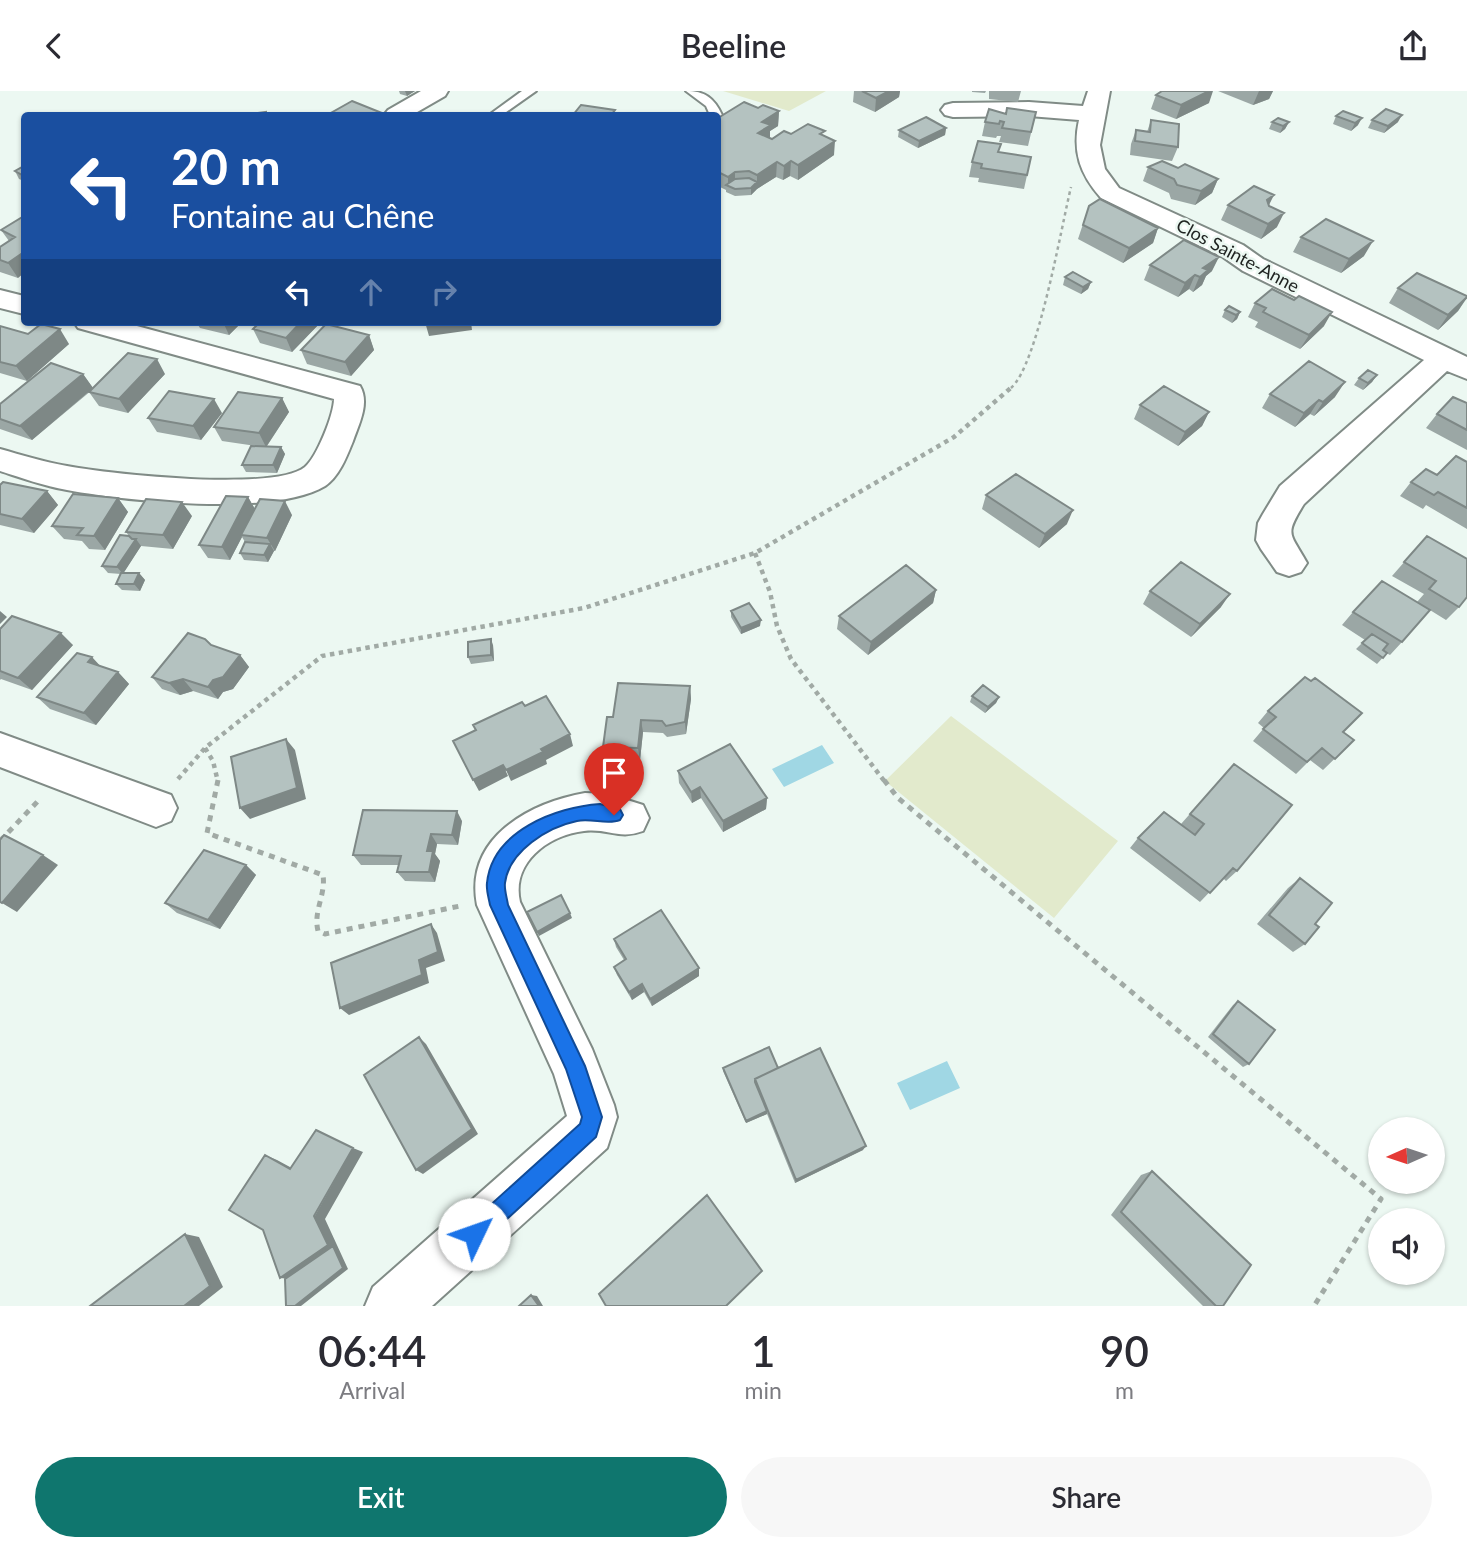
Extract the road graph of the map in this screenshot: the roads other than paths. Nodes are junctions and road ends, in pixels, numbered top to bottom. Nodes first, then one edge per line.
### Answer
1 (437, 91) edge
2 (530, 91) edge
3 (692, 91) edge
4 (1096, 102) edge
5 (953, 110) dead end
6 (401, 112) edge
7 (499, 112) edge
8 (715, 112) edge
9 (0, 299) edge
10 (21, 304) edge
11 (103, 326) edge
12 (1455, 364) edge
13 (0, 460) edge
14 (1289, 563) dead end
15 (0, 750) edge
16 (156, 808) road end
17 (628, 818) dead end
18 (392, 1306) edge

1 - 6 street
2 - 7 lane
3 - 8 lane
4 - 5 street
4 - 12 street, Clos Sainte-Anne
9 - 10 street
11 - 13 street
12 - 14 street, Clos Sainte-Anne
15 - 16 street
17 - 18 street

